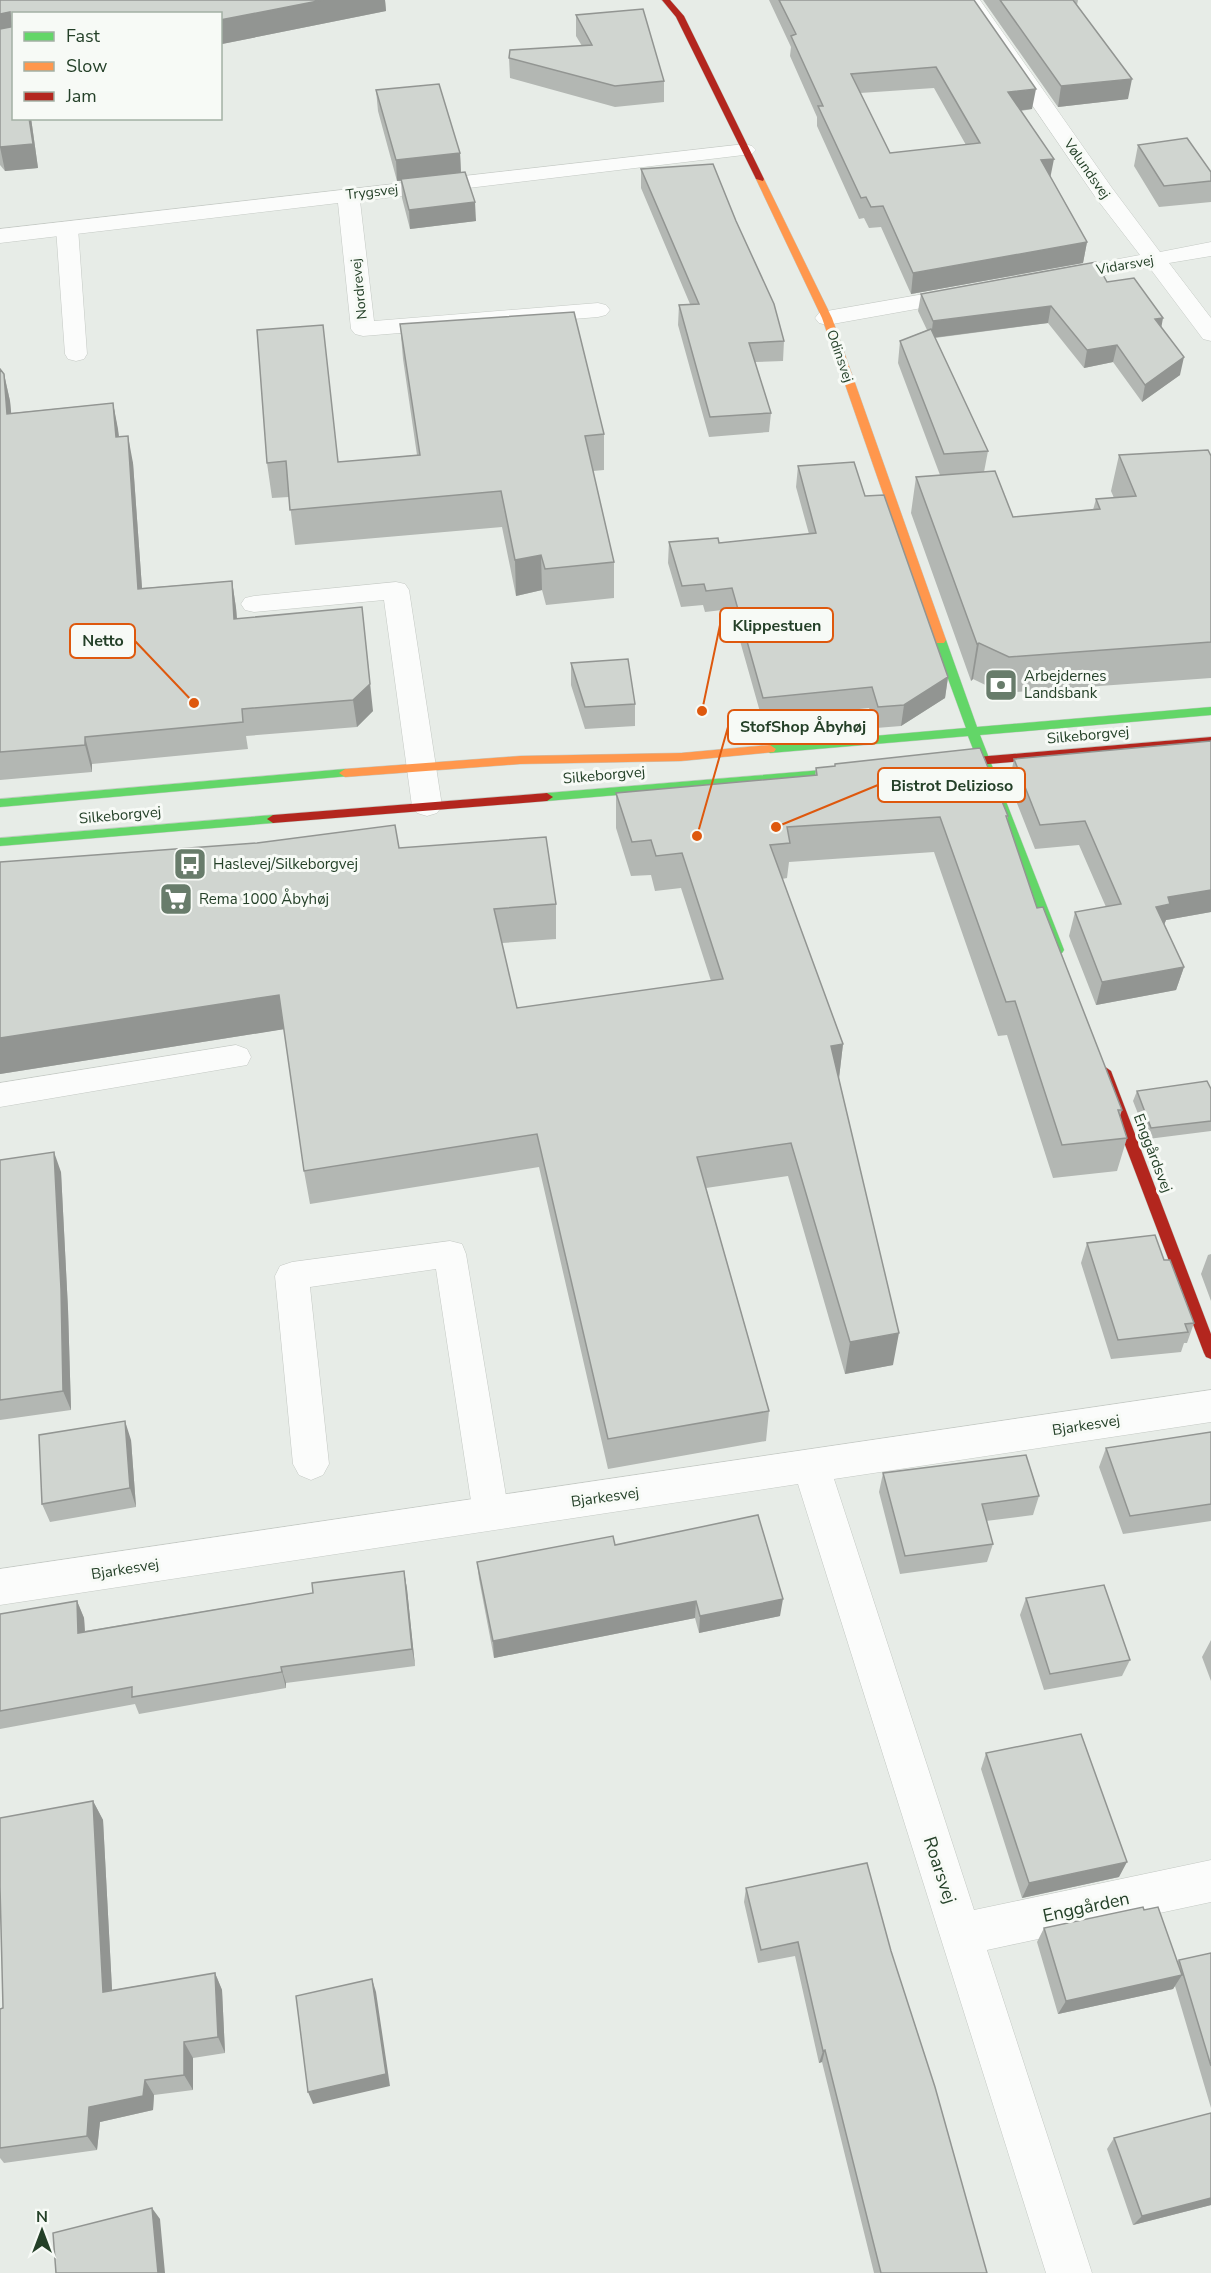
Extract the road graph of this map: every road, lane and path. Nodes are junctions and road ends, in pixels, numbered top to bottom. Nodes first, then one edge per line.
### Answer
1 (666, 0) edge
2 (970, 0) edge
3 (745, 150) junction
4 (348, 195) junction
5 (67, 228) junction
6 (0, 236) edge
7 (1211, 249) edge
8 (1152, 260) junction
9 (1036, 281) edge
10 (990, 289) edge
11 (598, 310) dead end
12 (827, 318) junction
13 (1211, 334) edge
14 (76, 354) dead end
15 (254, 604) dead end
16 (1211, 711) edge
17 (972, 730) junction
18 (1211, 741) edge
19 (986, 760) junction
20 (954, 763) edge
21 (421, 766) junction
22 (870, 770) edge
23 (0, 803) edge
24 (427, 806) junction
25 (0, 842) edge
26 (1062, 962) edge
27 (236, 1057) dead end
28 (1100, 1062) edge
29 (0, 1095) edge
30 (1211, 1353) edge
31 (1211, 1406) edge
32 (311, 1464) dead end
33 (811, 1466) junction
34 (491, 1514) junction
35 (0, 1587) edge
36 (1211, 1881) edge
37 (960, 1934) junction
38 (1069, 2273) edge

1 - 3 street, Odinsvej
2 - 8 street, Vølundsvej
3 - 4 street, Trygsvej
3 - 12 street, Odinsvej
4 - 5 street, Trygsvej
4 - 11 street, Nordrevej
5 - 6 street, Trygsvej
5 - 14 lane
7 - 8 street, Vidarsvej
8 - 9 street, Vidarsvej
8 - 13 street, Vølundsvej
10 - 12 street
12 - 17 street, Odinsvej
15 - 21 street
16 - 17 street, Silkeborgvej
17 - 19 street
17 - 21 street, Silkeborgvej
18 - 19 street, Silkeborgvej
19 - 20 street, Silkeborgvej
19 - 26 street
21 - 23 street, Silkeborgvej
21 - 24 street
22 - 24 street, Silkeborgvej
24 - 25 street, Silkeborgvej
27 - 29 lane
28 - 30 street, Enggårdsvej
31 - 33 street, Bjarkesvej
32 - 34 lane
33 - 34 street, Bjarkesvej
33 - 37 street, Roarsvej
34 - 35 street, Bjarkesvej
36 - 37 street, Enggården
37 - 38 street, Roarsvej

